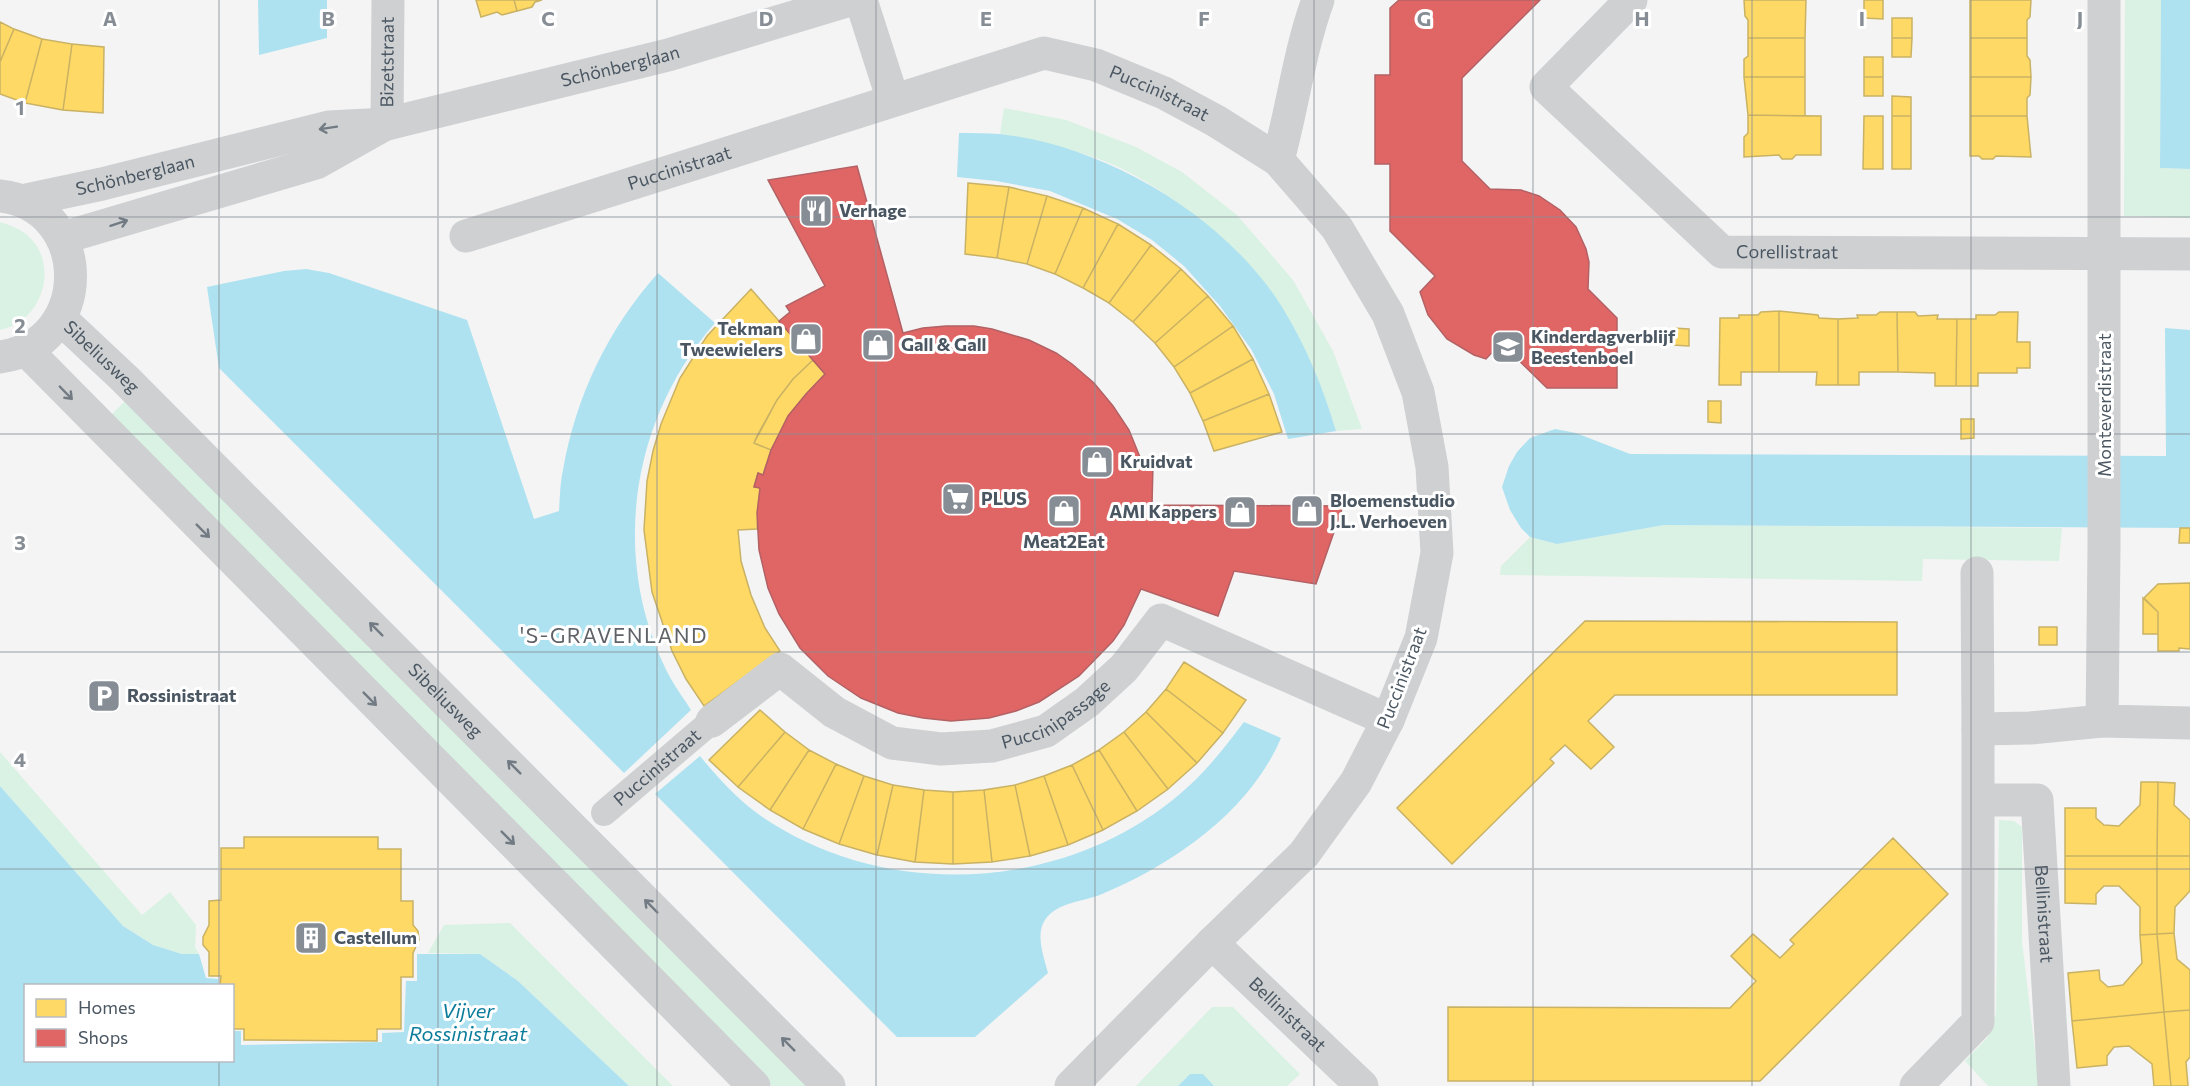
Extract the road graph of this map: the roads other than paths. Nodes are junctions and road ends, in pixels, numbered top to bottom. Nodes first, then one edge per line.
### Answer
1 (388, 0) edge
2 (850, 0) edge
3 (861, 0) edge
4 (1318, 0) edge
5 (1631, 0) edge
6 (2104, 0) edge
7 (893, 100) junction
8 (387, 124) junction
9 (1278, 160) junction
10 (11, 199) edge
11 (466, 236) dead end
12 (62, 238) junction
13 (2105, 254) junction
14 (2190, 254) edge
15 (60, 318) junction
16 (13, 354) edge
17 (1977, 573) dead end
18 (1388, 720) junction
19 (712, 721) joint
20 (2102, 722) junction
21 (2190, 723) edge
22 (1978, 729) junction
23 (1979, 800) junction
24 (604, 813) dead end
25 (1212, 943) junction
26 (754, 1086) edge
27 (829, 1086) edge
28 (1071, 1086) edge
29 (1362, 1086) edge
30 (1916, 1086) edge
31 (2054, 1086) edge

1 - 8 street, Bizetstraat
2 - 8 street, Schönberglaan
3 - 7 street
4 - 9 street
5 - 13 street, Corellistraat
6 - 13 street, Monteverdistraat
7 - 9 street, Puccinistraat
7 - 11 street, Puccinistraat
8 -> 10 street, Schönberglaan
12 -> 8 street, Schönberglaan
9 - 18 street, Puccinistraat
10 - 12 street
12 - 15 street
13 - 14 street
13 - 20 street, Monteverdistraat
15 - 16 street
27 -> 15 street, Sibeliusweg
16 -> 26 street
17 - 22 street
18 - 19 street, Puccinipassage
18 - 25 street, Puccinistraat
19 - 24 street, Puccinistraat
20 - 21 street
20 - 22 street
22 - 23 street
23 - 30 street
23 - 31 street, Bellinistraat
25 - 28 street, Puccinistraat
25 - 29 street, Bellinistraat

